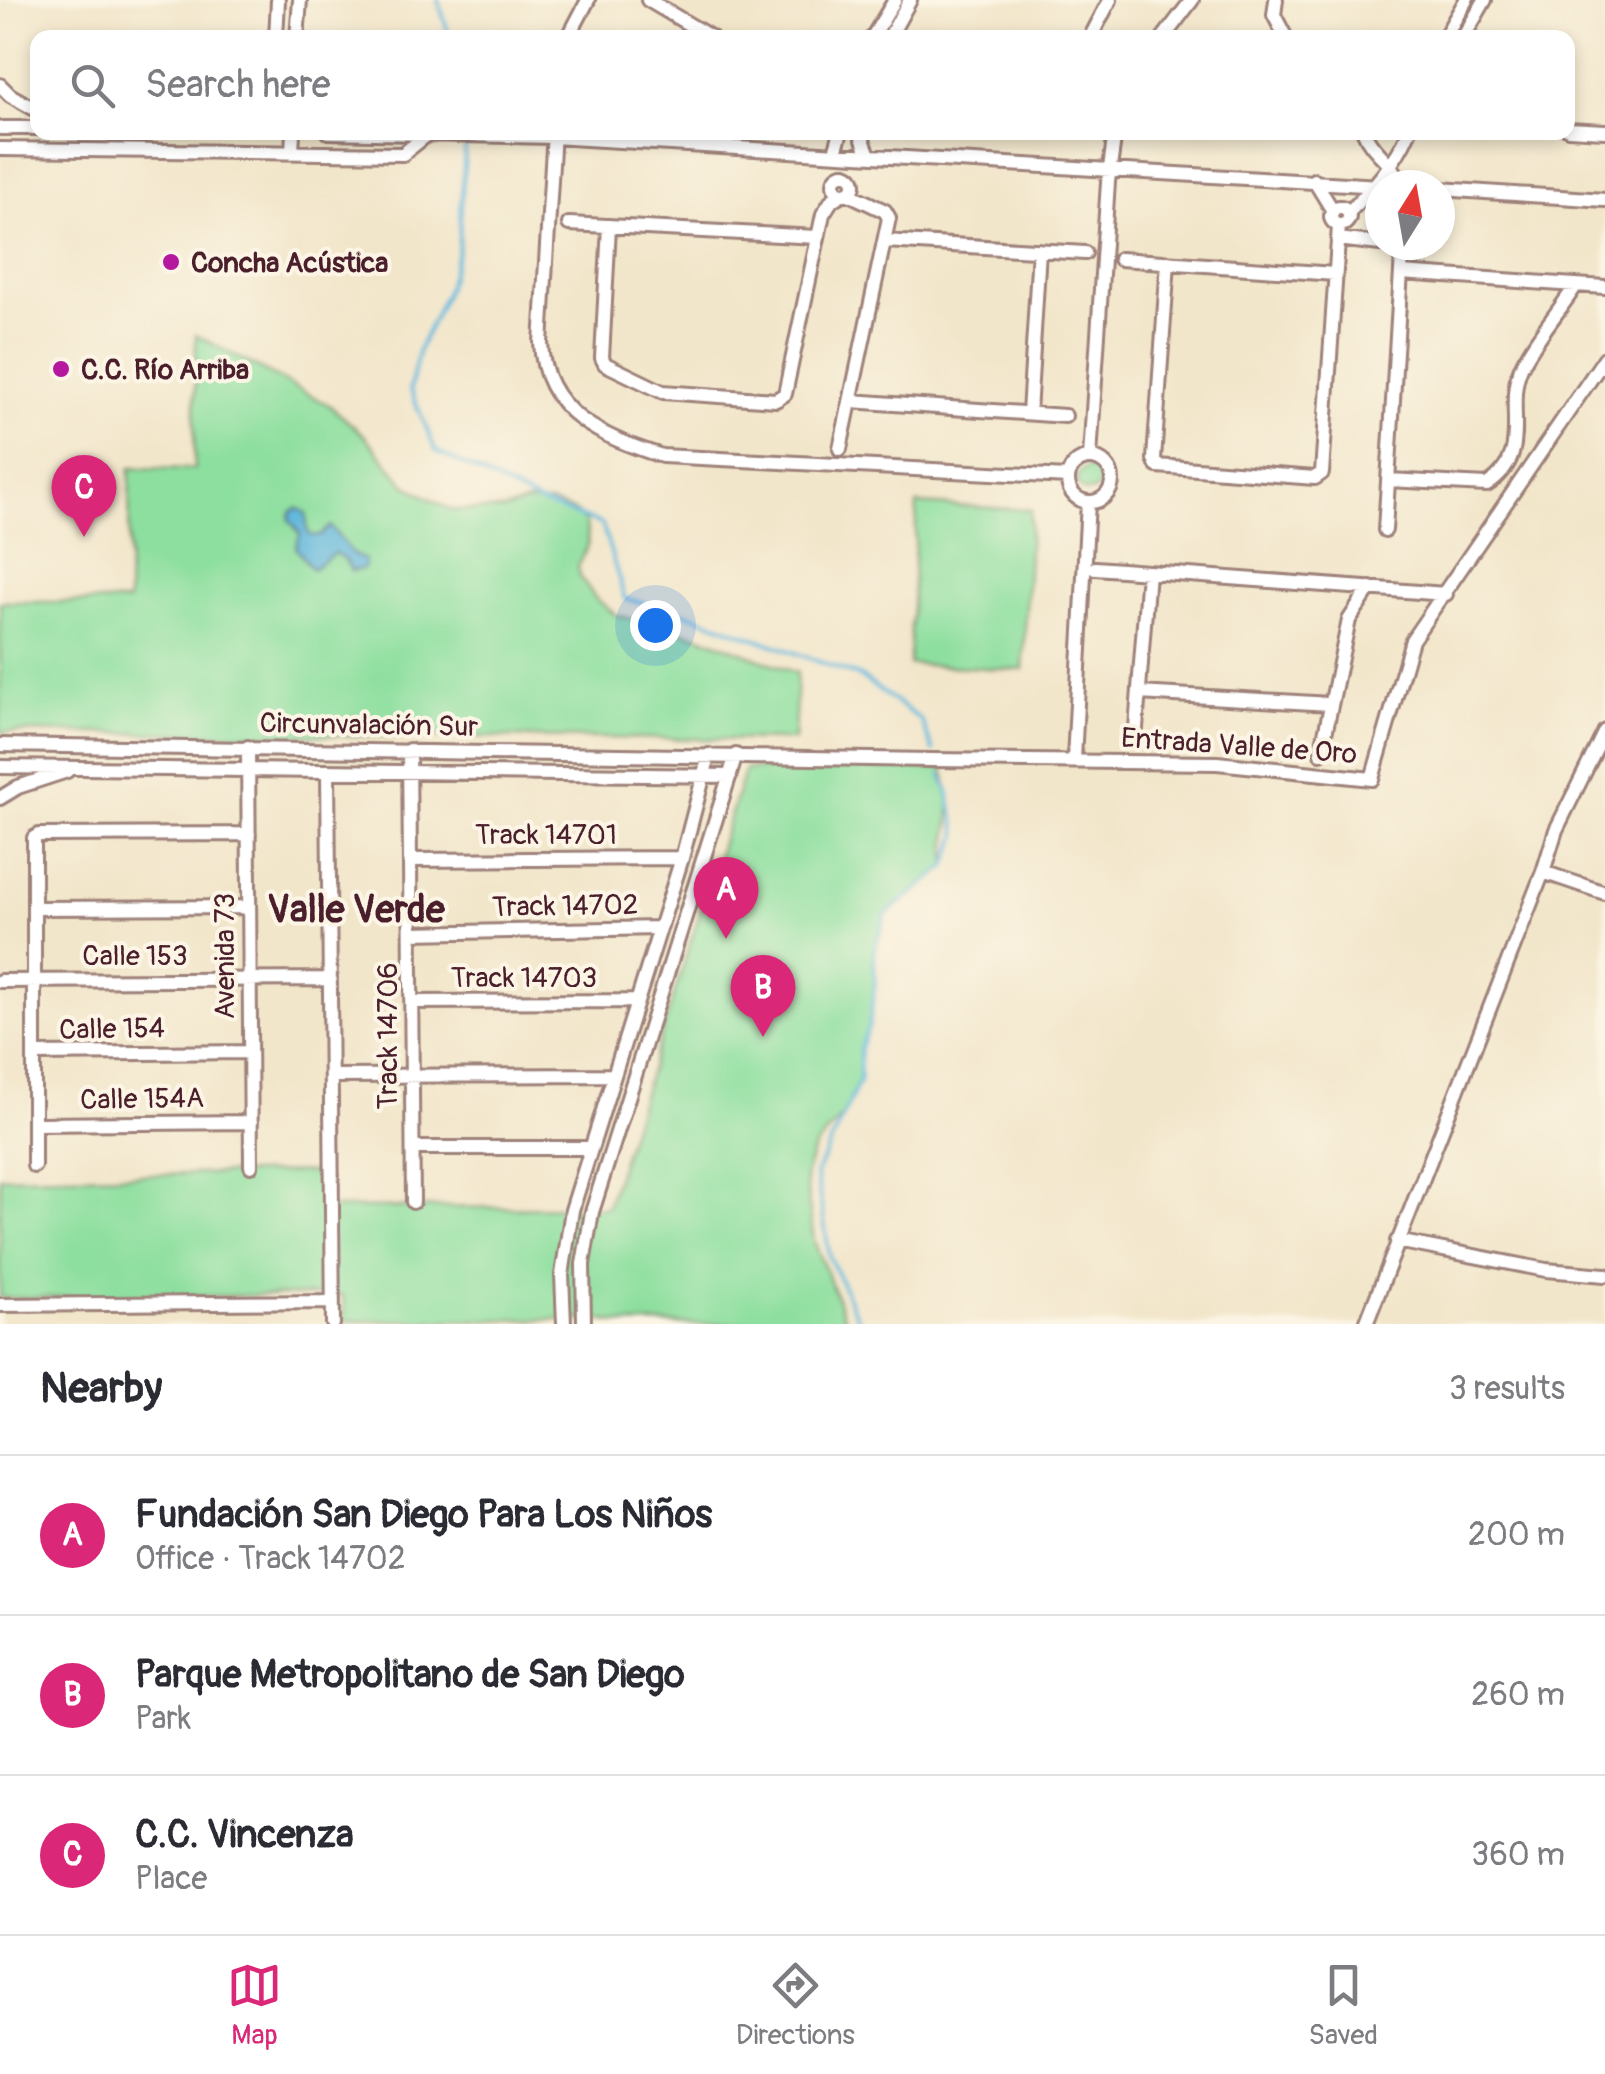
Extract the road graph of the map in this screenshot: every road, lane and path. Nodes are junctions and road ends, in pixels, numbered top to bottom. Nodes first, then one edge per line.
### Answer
1 (278, 0) edge
2 (300, 0) edge
3 (588, 0) edge
4 (648, 0) edge
5 (895, 0) edge
6 (910, 0) edge
7 (1110, 0) edge
8 (1192, 0) edge
9 (1276, 0) edge
10 (1466, 0) edge
11 (1485, 0) edge
12 (276, 30) edge
13 (298, 30) edge
14 (572, 30) edge
15 (699, 30) edge
16 (877, 30) edge
17 (893, 30) edge
18 (1094, 30) edge
19 (1169, 30) edge
20 (1282, 30) edge
21 (1449, 30) edge
22 (1468, 30) edge
23 (0, 85) edge
24 (30, 106) edge
25 (0, 128) edge
26 (30, 128) edge
27 (1575, 130) edge
28 (1605, 132) edge
29 (272, 140) edge
30 (292, 140) edge
31 (420, 140) edge
32 (553, 140) edge
33 (633, 140) edge
34 (841, 140) edge
35 (863, 140) edge
36 (1114, 140) edge
37 (1367, 140) edge
38 (1406, 140) edge
39 (271, 151) junction
40 (292, 152) junction
41 (0, 153) edge
42 (840, 153) junction
43 (869, 155) junction
44 (1390, 166) junction
45 (1110, 168) junction
46 (1388, 170) edge
47 (1395, 170) edge
48 (1314, 180) junction
49 (1365, 185) edge
50 (1455, 190) edge
51 (845, 194) junction
52 (1365, 198) edge
53 (1605, 200) edge
54 (1333, 211) junction
55 (1349, 212) junction
56 (568, 224) dead end
57 (609, 226) junction
58 (1339, 232) junction
59 (817, 238) junction
60 (1365, 240) edge
61 (885, 241) junction
62 (1040, 250) junction
63 (1086, 252) dead end
64 (1120, 259) dead end
65 (1402, 260) edge
66 (1168, 262) junction
67 (1401, 273) junction
68 (1335, 274) junction
69 (1576, 285) junction
70 (1605, 287) edge
71 (1605, 358) edge
72 (851, 401) junction
73 (1029, 413) junction
74 (1065, 416) dead end
75 (840, 448) dead end
76 (1090, 457) junction
77 (1068, 477) junction
78 (1388, 480) junction
79 (1088, 502) junction
80 (1385, 530) dead end
81 (1095, 568) dead end
82 (1148, 572) junction
83 (1370, 588) junction
84 (1446, 594) junction
85 (1139, 694) junction
86 (1331, 704) junction
87 (1605, 731) edge
88 (1135, 741) dead end
89 (0, 745) edge
90 (248, 746) junction
91 (409, 750) junction
92 (1321, 753) dead end
93 (709, 755) junction
94 (736, 755) junction
95 (1074, 759) junction
96 (0, 767) edge
97 (79, 767) junction
98 (248, 769) junction
99 (328, 771) junction
100 (410, 771) junction
101 (706, 776) junction
102 (730, 776) junction
103 (0, 798) edge
104 (248, 834) junction
105 (682, 858) junction
106 (411, 860) junction
107 (1543, 872) junction
108 (1605, 894) edge
109 (249, 907) junction
110 (34, 908) junction
111 (660, 928) junction
112 (411, 934) junction
113 (250, 979) junction
114 (330, 979) junction
115 (34, 980) junction
116 (0, 981) edge
117 (412, 1002) junction
118 (637, 1002) junction
119 (250, 1052) junction
120 (34, 1054) junction
121 (614, 1075) junction
122 (331, 1076) junction
123 (412, 1076) junction
124 (251, 1122) junction
125 (34, 1124) junction
126 (413, 1148) junction
127 (591, 1148) junction
128 (34, 1166) dead end
129 (251, 1166) dead end
130 (413, 1202) dead end
131 (1397, 1241) junction
132 (1605, 1276) edge
133 (333, 1302) junction
134 (0, 1304) edge
135 (334, 1324) edge
136 (564, 1324) edge
137 (584, 1324) edge
138 (1366, 1324) edge

1 - 12 street
2 - 13 street
3 - 14 street
4 - 15 street
5 - 16 street
6 - 17 street
7 - 18 street
8 - 19 street
9 - 20 street
10 - 21 street
11 - 22 street
23 - 24 street
25 - 26 street
27 - 28 street
29 - 39 street
30 - 40 street
31 - 40 street
32 - 77 street
33 - 42 street
34 - 42 street
35 - 43 street
36 - 45 street
37 - 44 street
38 - 44 street
39 - 40 street
39 - 41 street
42 - 43 street
42 - 51 street
43 - 45 street
44 - 46 street
44 - 47 street
45 - 48 street
45 - 76 street
48 - 49 street
48 - 54 street
50 - 53 street
51 - 59 street
51 - 61 street
52 - 55 street
54 - 55 street
54 - 58 street
55 - 58 street
56 - 57 street
57 - 59 street
57 - 59 street
58 - 60 street
58 - 68 street
61 - 62 street
61 - 72 street
62 - 63 street
62 - 73 street
64 - 66 street
65 - 67 street
66 - 68 street
66 - 68 street
67 - 69 street
67 - 78 street
69 - 70 street
69 - 78 street
71 - 84 street, Entrada Valle de Oro
72 - 73 street
72 - 75 street
73 - 74 street
76 - 77 street
76 - 79 street
77 - 79 street
78 - 80 street
79 - 95 street
81 - 82 street
82 - 83 street
82 - 85 street
83 - 84 street
83 - 86 street
84 - 95 street, Entrada Valle de Oro
85 - 86 street
85 - 88 street
86 - 92 street
87 - 107 street
89 - 90 street, Circunvalación Sur
90 - 91 street, Circunvalación Sur
90 - 98 street, Avenida 73
91 - 93 street, Circunvalación Sur
91 - 100 street, Track 14706
93 - 94 street, Circunvalación Sur
93 - 101 street
94 - 95 street, Entrada Valle de Oro
94 - 102 street
96 - 97 street, Circunvalación Sur
97 - 98 street, Circunvalación Sur
97 - 103 street
98 - 99 street, Circunvalación Sur
98 - 104 street, Avenida 73
99 - 100 street, Circunvalación Sur
99 - 114 street
100 - 101 street, Circunvalación Sur
100 - 106 street, Track 14706
101 - 102 street, Circunvalación Sur
101 - 105 street
102 - 137 street
104 - 109 street, Avenida 73
104 - 110 street
105 - 106 street, Track 14701
105 - 111 street
106 - 112 street, Track 14706
107 - 108 street
107 - 131 street
109 - 110 street
109 - 113 street, Avenida 73
110 - 115 street
111 - 112 street, Track 14702
111 - 118 street
112 - 117 street, Track 14706
113 - 114 street, Calle 153
113 - 115 street, Calle 153
113 - 119 street, Avenida 73
114 - 122 street
115 - 116 street, Calle 153
115 - 120 street
117 - 118 street, Track 14703
117 - 123 street, Track 14706
118 - 121 street
119 - 120 street, Calle 154
119 - 124 street, Avenida 73
120 - 125 street
121 - 123 street
121 - 127 street
122 - 123 street
122 - 133 street
123 - 126 street, Track 14706
124 - 125 street, Calle 154A
124 - 129 street, Avenida 73
125 - 128 street
126 - 127 street
126 - 130 street, Track 14706
127 - 136 street
131 - 132 street
131 - 138 street
133 - 134 street
133 - 135 street

